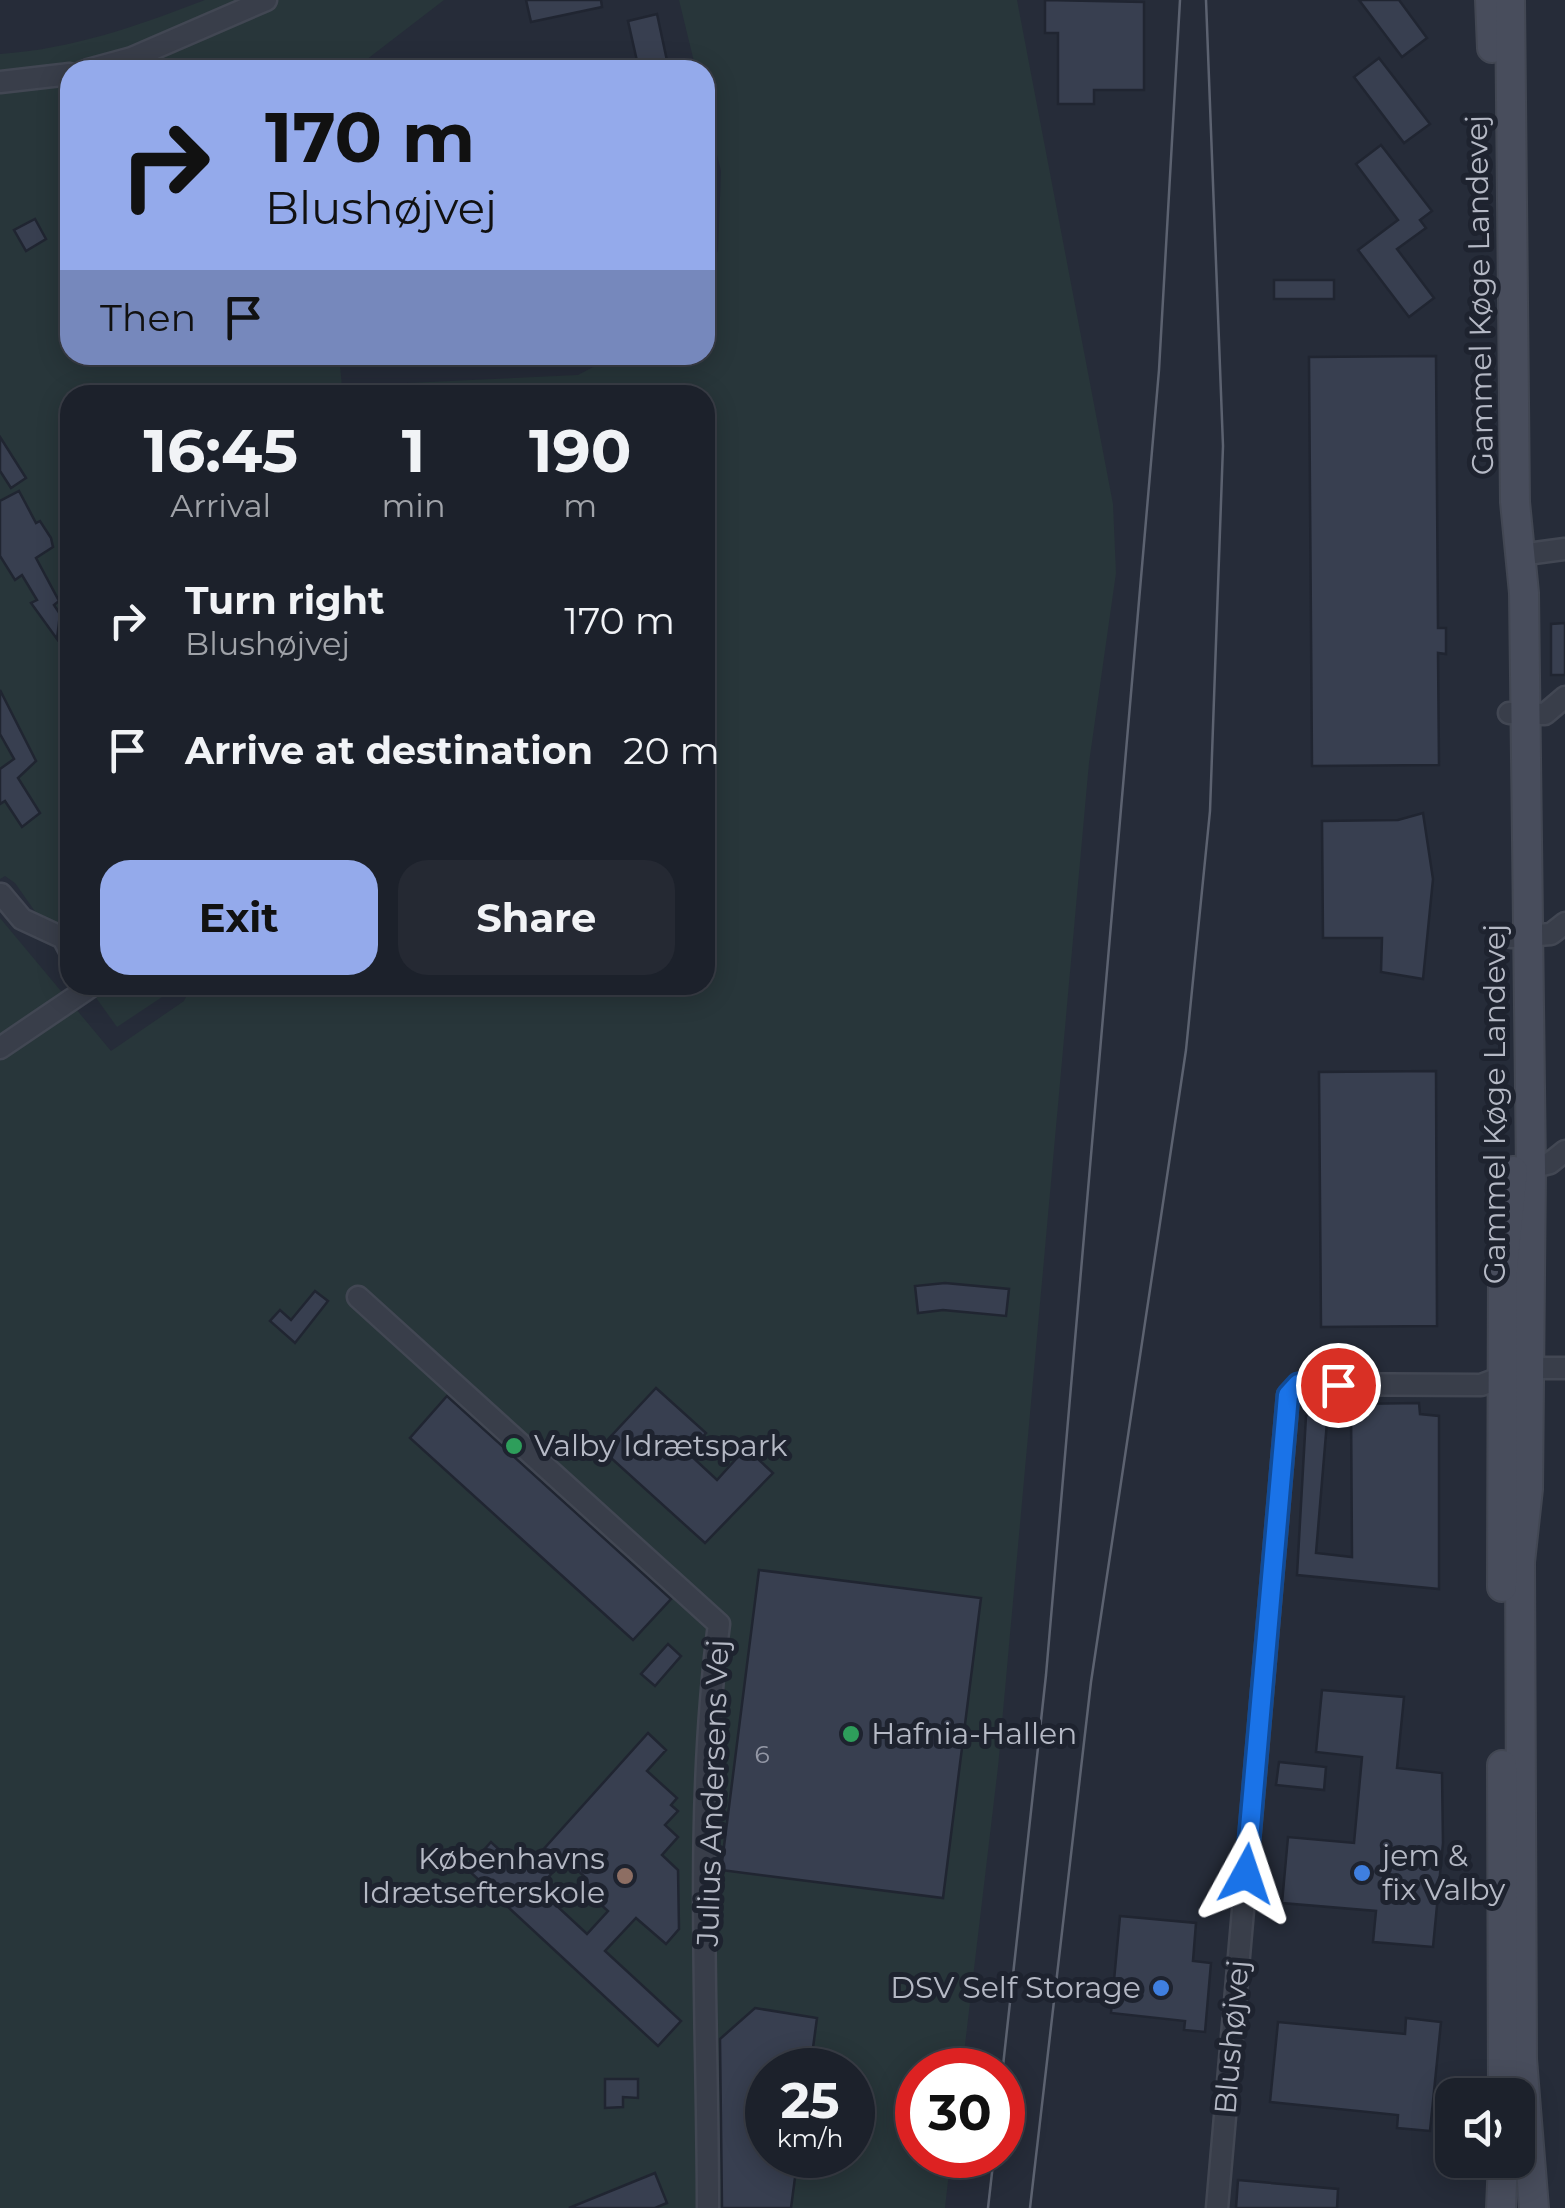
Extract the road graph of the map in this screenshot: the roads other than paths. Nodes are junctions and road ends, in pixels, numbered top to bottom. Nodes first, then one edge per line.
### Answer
1 (266, 0) edge
2 (1490, 0) edge
3 (1510, 0) edge
4 (125, 60) edge
5 (60, 75) edge
6 (0, 82) edge
7 (1565, 549) edge
8 (1520, 555) junction
9 (1565, 697) edge
10 (1517, 713) junction
11 (1, 894) edge
12 (1565, 923) edge
13 (60, 937) edge
14 (1519, 937) junction
15 (78, 995) edge
16 (0, 1048) edge
17 (1565, 1150) edge
18 (1522, 1171) junction
19 (358, 1297) dead end
20 (1565, 1368) edge
21 (1515, 1372) junction
22 (1503, 2078) edge
23 (1502, 2178) edge
24 (708, 2208) edge
25 (1217, 2208) edge
26 (1501, 2208) edge
27 (1534, 2208) edge

1 - 4 street
2 - 10 main road, Gammel Køge Landevej
3 - 8 main road, Gammel Køge Landevej
5 - 6 street
7 - 8 street
8 - 10 main road, Gammel Køge Landevej
9 - 10 street
10 - 14 main road, Gammel Køge Landevej
11 - 13 street
12 - 14 street
14 - 18 main road, Gammel Køge Landevej
15 - 16 street
17 - 18 street
18 - 21 main road, Gammel Køge Landevej
19 - 24 street, Julius Andersens Vej
20 - 21 street, Blushøjvej
21 - 22 main road, Gammel Køge Landevej
21 - 25 street, Blushøjvej
21 - 27 main road, Gammel Køge Landevej
23 - 26 main road

